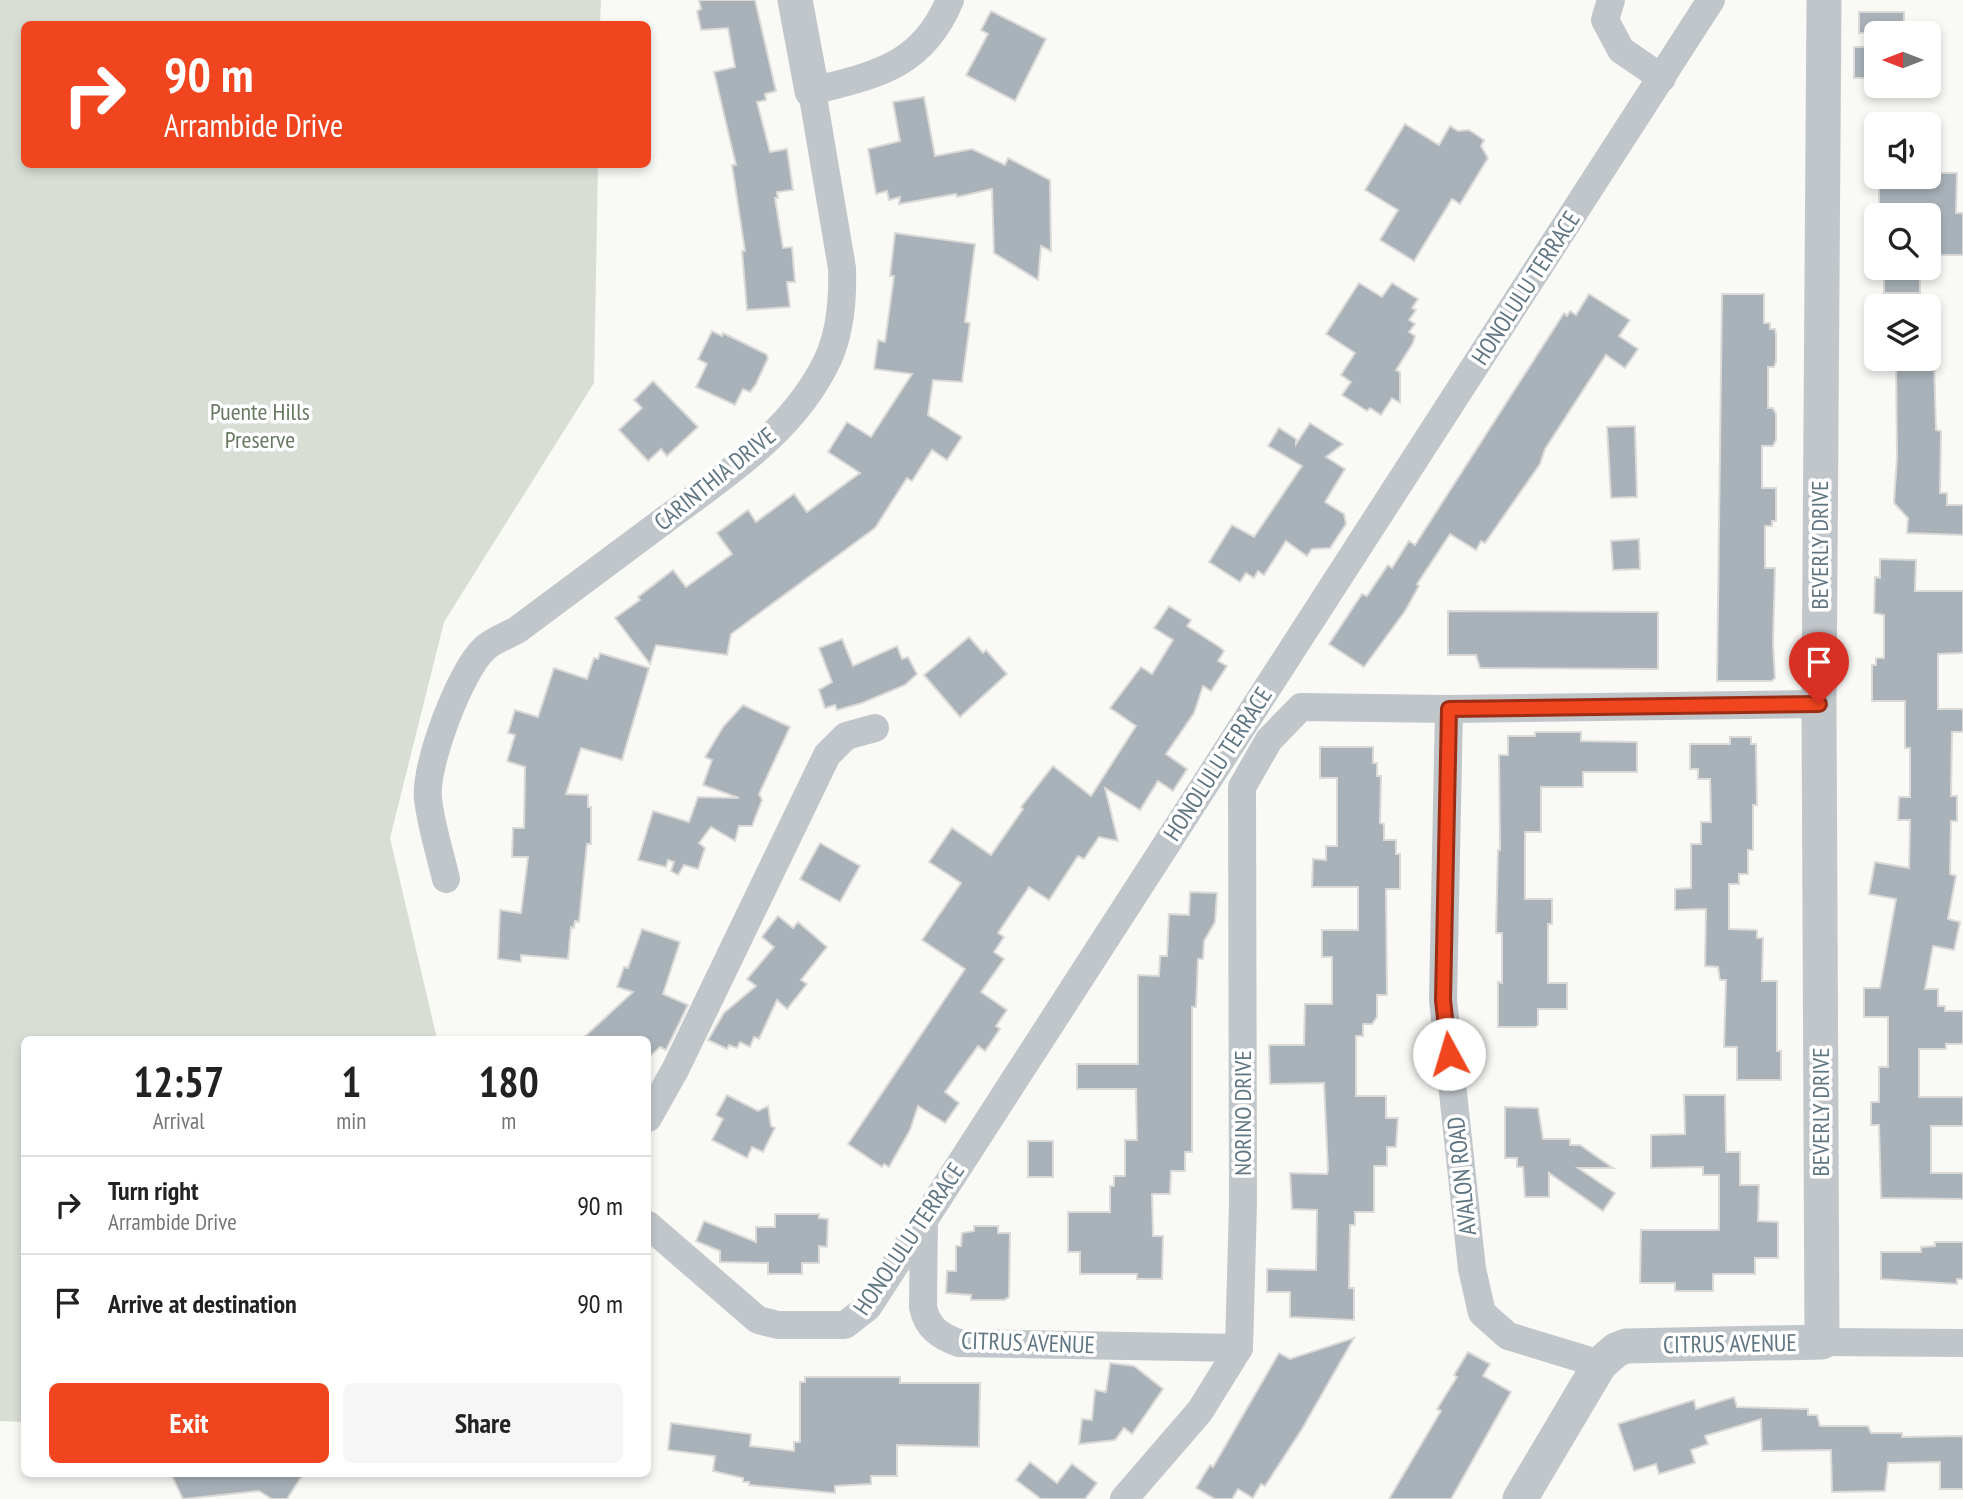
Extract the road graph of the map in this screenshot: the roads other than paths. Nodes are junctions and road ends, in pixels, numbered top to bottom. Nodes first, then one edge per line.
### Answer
1 (795, 0) edge
2 (950, 0) edge
3 (1611, 0) edge
4 (1711, 0) edge
5 (1824, 0) edge
6 (1662, 78) junction
7 (812, 91) junction
8 (1819, 704) junction
9 (1449, 709) junction
10 (875, 728) dead end
11 (446, 879) dead end
12 (651, 1113) edge
13 (924, 1219) junction
14 (651, 1228) edge
15 (1822, 1342) junction
16 (1963, 1343) edge
17 (1239, 1348) junction
18 (1600, 1364) junction
19 (1124, 1499) edge
20 (1520, 1499) edge

1 - 7 street, CARINTHIA DRIVE
2 - 7 street
3 - 6 street
4 - 6 street, HONOLULU TERRACE
5 - 8 street, BEVERLY DRIVE
6 - 13 street, HONOLULU TERRACE
7 - 11 street, CARINTHIA DRIVE
8 - 9 street
8 - 15 street, BEVERLY DRIVE
9 - 17 street, NORINO DRIVE
9 - 18 street, AVALON ROAD
10 - 12 street
13 - 14 street, HONOLULU TERRACE
13 - 17 street, CITRUS AVENUE
15 - 16 street, CITRUS AVENUE
15 - 18 street, CITRUS AVENUE
17 - 19 street
18 - 20 street

